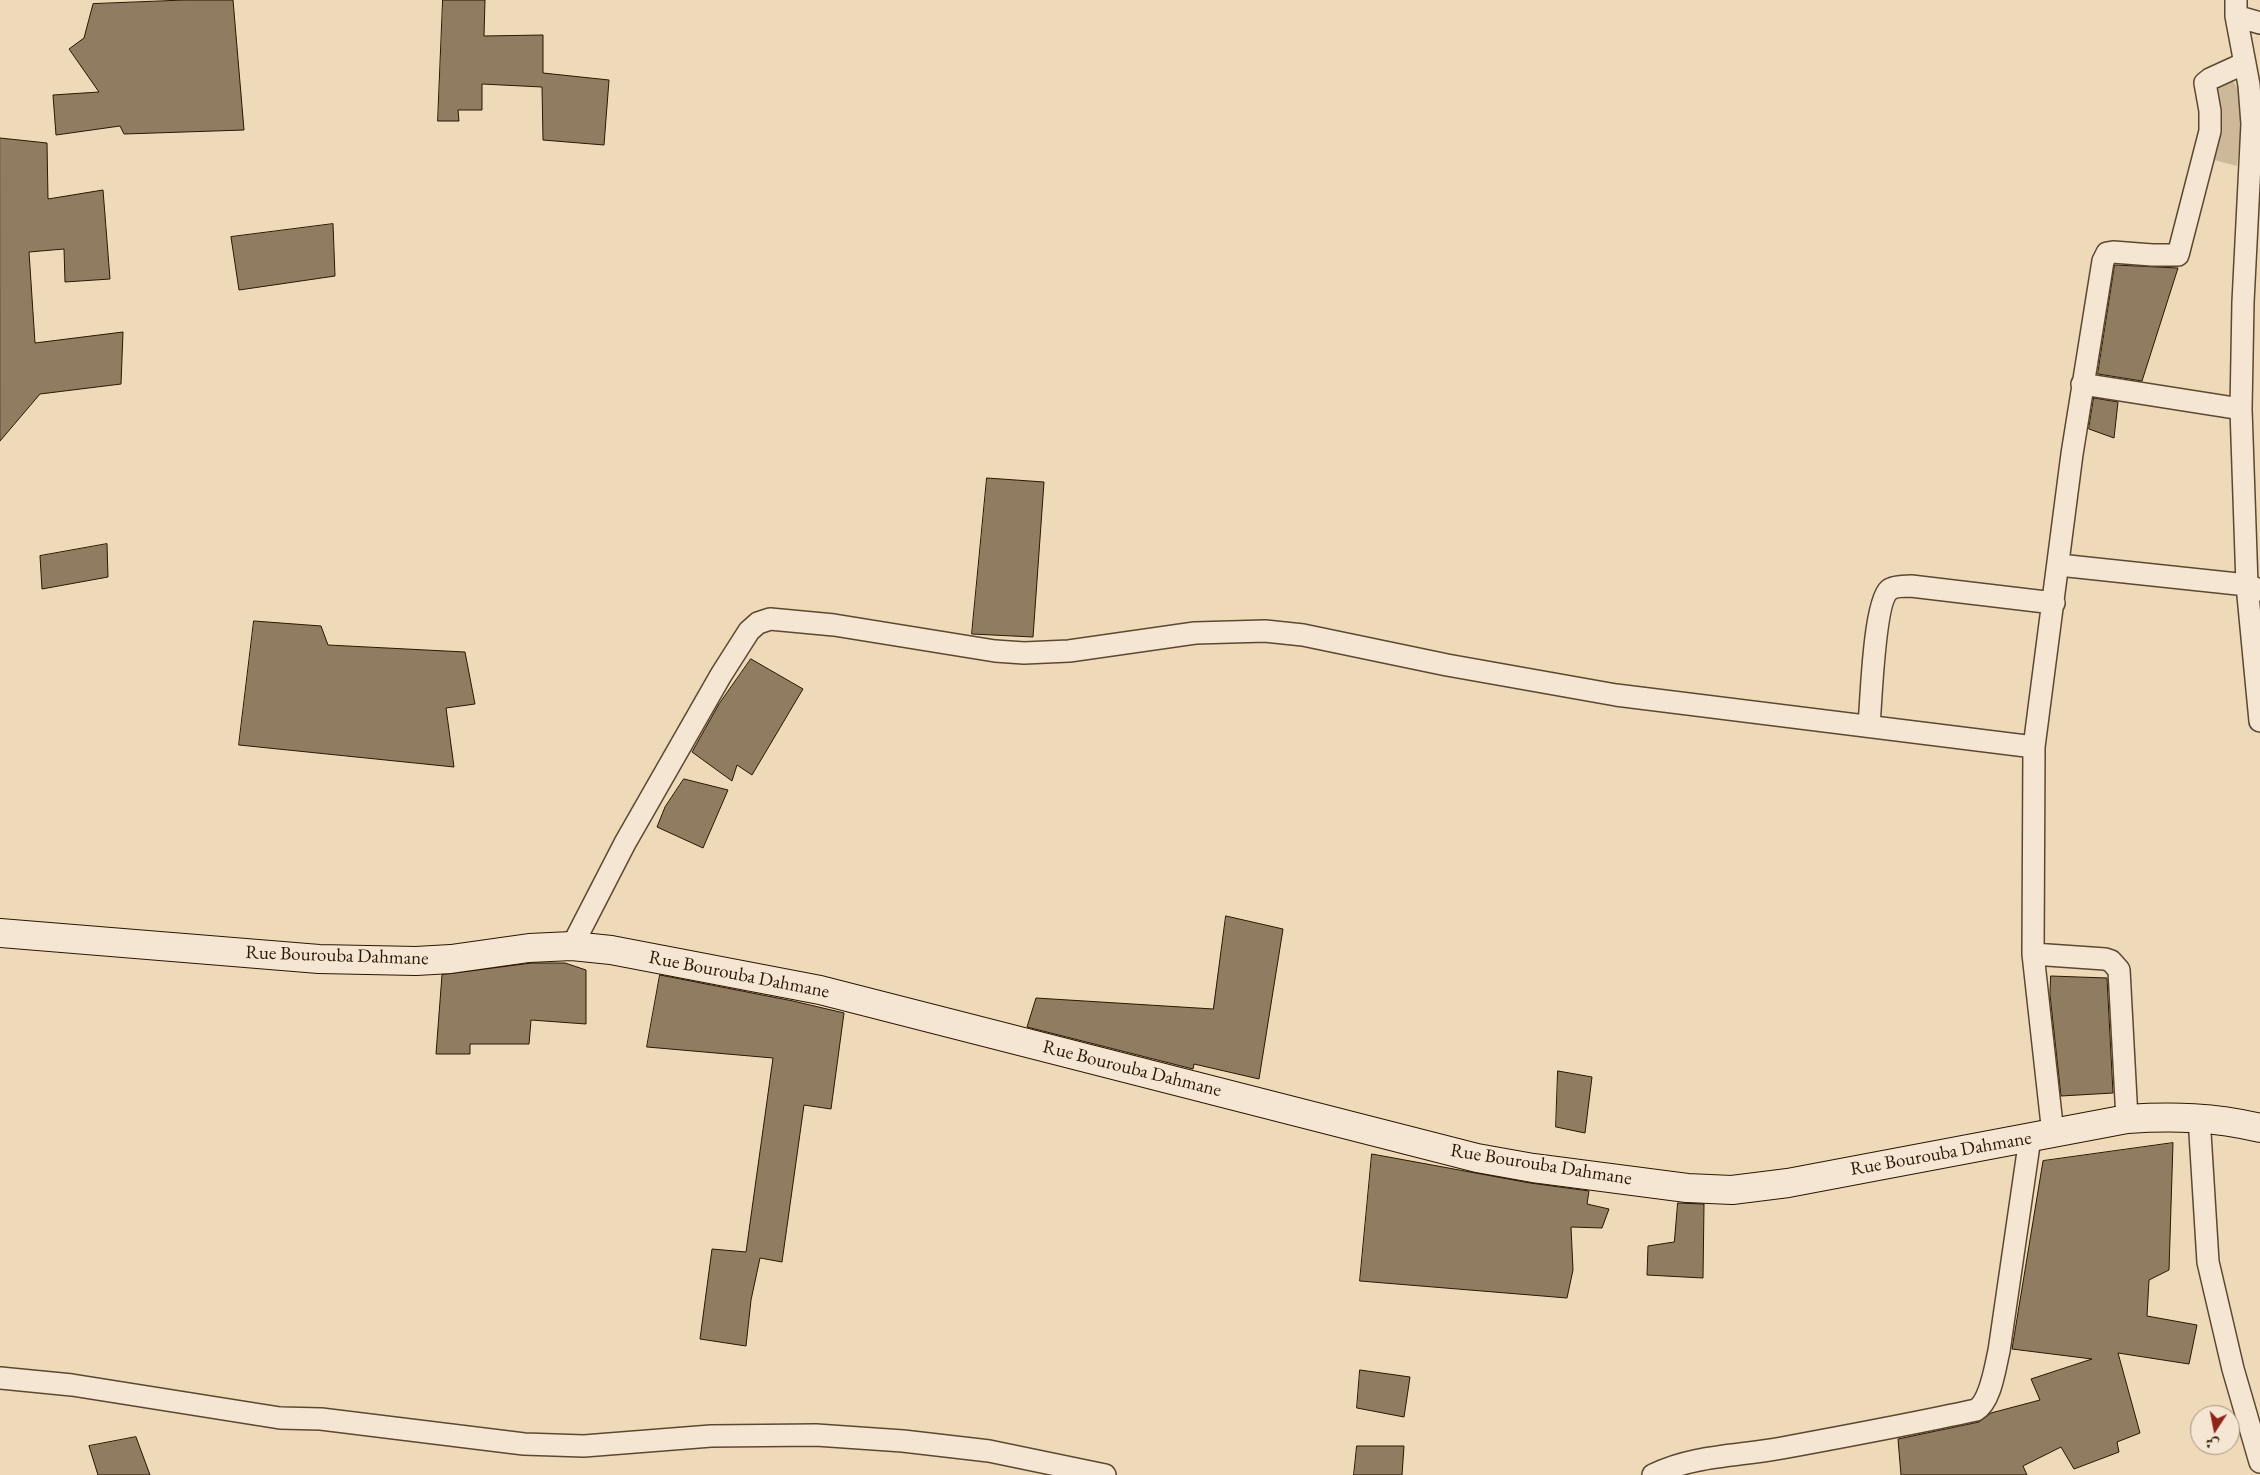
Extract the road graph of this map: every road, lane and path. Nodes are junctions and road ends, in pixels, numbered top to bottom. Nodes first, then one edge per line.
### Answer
1 (2236, 8) edge
2 (2260, 23) edge
3 (2245, 63) junction
4 (2082, 384) junction
5 (2241, 409) junction
6 (2059, 565) junction
7 (2253, 588) edge
8 (2054, 603) junction
9 (2260, 721) edge
10 (1869, 726) junction
11 (2034, 747) junction
12 (0, 933) edge
13 (572, 946) junction
14 (2033, 954) junction
15 (2199, 1117) junction
16 (2127, 1119) junction
17 (2260, 1128) edge
18 (2041, 1136) junction
19 (0, 1378) edge
20 (2260, 1462) edge
21 (1105, 1475) edge
22 (1653, 1475) edge

1 - 2 street
1 - 3 street
3 - 4 street
3 - 5 street
4 - 5 street
4 - 6 street
5 - 7 street
6 - 7 street
6 - 8 street
7 - 9 street
8 - 10 street
8 - 11 street
10 - 11 street
10 - 13 street
11 - 14 street
12 - 13 street, Rue Bourouba Dahmane
13 - 18 street, Rue Bourouba Dahmane
14 - 16 street
14 - 18 street
15 - 16 street, Rue Bourouba Dahmane
15 - 17 street, Rue Bourouba Dahmane
15 - 20 street
16 - 18 street, Rue Bourouba Dahmane
18 - 22 street
19 - 21 street

